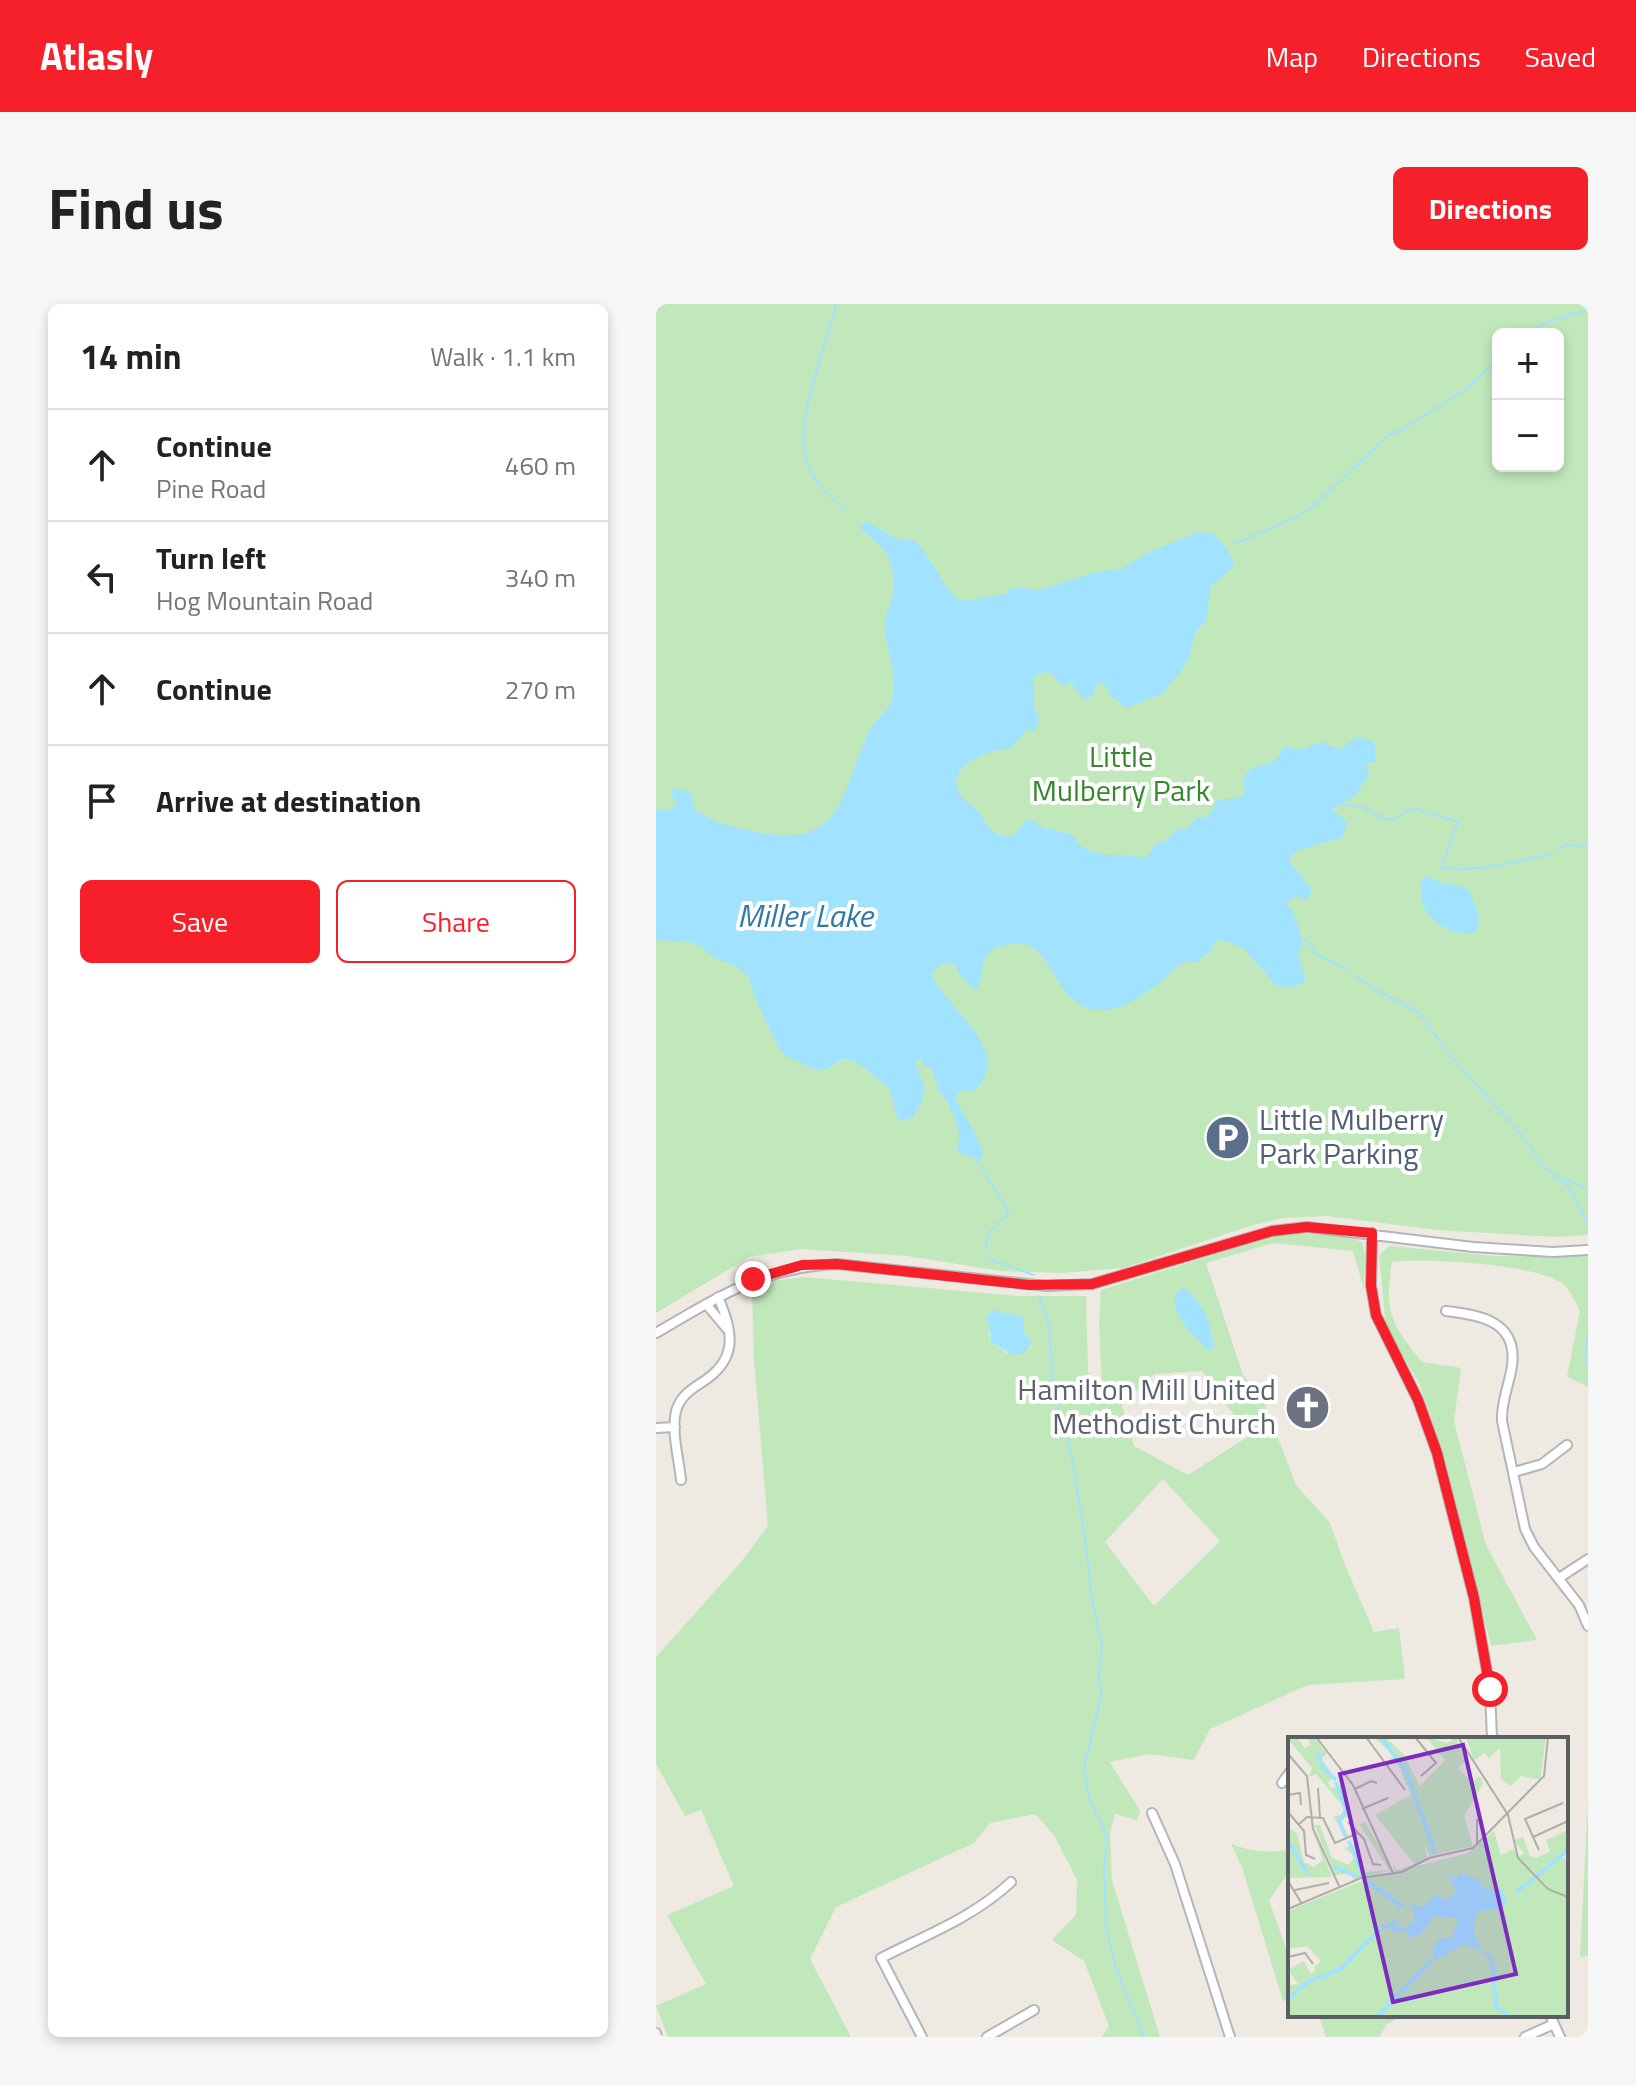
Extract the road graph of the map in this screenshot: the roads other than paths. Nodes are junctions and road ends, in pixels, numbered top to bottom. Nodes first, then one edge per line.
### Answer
1 (1372, 1233) junction
2 (1588, 1250) edge
3 (718, 1297) junction
4 (706, 1304) junction
5 (1446, 1311) dead end
6 (727, 1329) junction
7 (656, 1333) edge
8 (675, 1427) junction
9 (656, 1428) edge
10 (1567, 1445) dead end
11 (1514, 1472) junction
12 (681, 1480) dead end
13 (1588, 1559) edge
14 (1559, 1578) junction
15 (1588, 1626) edge
16 (1492, 1737) edge
17 (1288, 1775) edge
18 (1282, 1783) dead end
19 (1152, 1813) dead end
20 (1011, 1882) dead end
21 (1034, 2010) dead end
22 (1552, 2019) edge
23 (922, 2037) edge
24 (987, 2037) edge
25 (1230, 2037) edge
26 (1525, 2037) edge
27 (1560, 2037) edge

1 - 2 street
1 - 3 street
1 - 16 street
3 - 4 street
3 - 6 street
4 - 6 street
4 - 7 street
5 - 11 street
6 - 8 street
8 - 9 street
8 - 12 street
10 - 11 street
11 - 14 street
13 - 14 street
14 - 15 street
17 - 18 street
19 - 25 street
20 - 23 street
21 - 24 street
22 - 26 street
22 - 27 street

